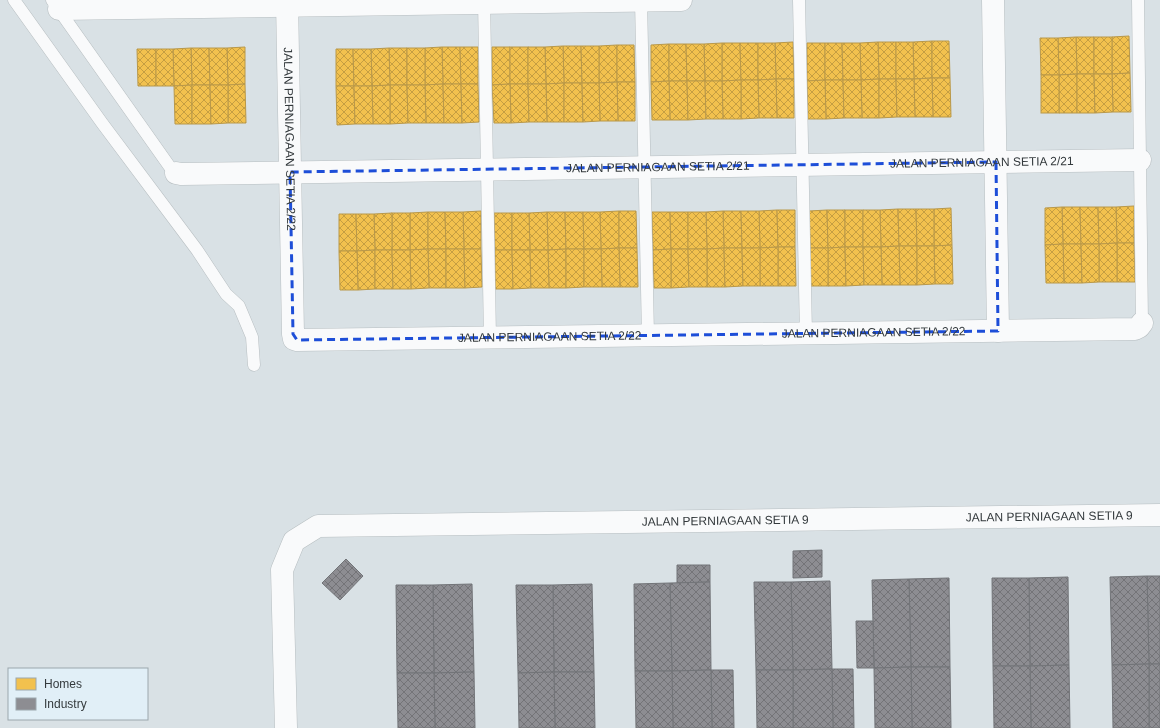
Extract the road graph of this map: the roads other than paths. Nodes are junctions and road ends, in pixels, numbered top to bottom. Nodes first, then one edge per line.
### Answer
1 (14, 0) edge
2 (641, 0) edge
3 (681, 0) edge
4 (799, 0) edge
5 (994, 0) edge
6 (1138, 0) edge
7 (484, 1) edge
8 (287, 3) edge
9 (55, 4) edge
10 (95, 4) edge
11 (1140, 160) junction
12 (996, 162) junction
13 (802, 165) junction
14 (645, 167) junction
15 (487, 169) junction
16 (176, 172) joint
17 (290, 172) junction
18 (1142, 323) joint
19 (998, 331) junction
20 (806, 334) junction
21 (648, 336) junction
22 (490, 338) junction
23 (254, 365) dead end
24 (1160, 515) edge
25 (286, 728) edge

1 - 23 lane
2 - 3 street
2 - 7 street
2 - 14 lane
4 - 13 lane
5 - 12 street
6 - 11 lane
7 - 8 street
7 - 15 lane
8 - 10 street
8 - 17 street, JALAN PERNIAGAAN SETIA 2/22
9 - 10 street
9 - 16 lane
11 - 12 street, JALAN PERNIAGAAN SETIA 2/21
11 - 18 lane
12 - 13 street, JALAN PERNIAGAAN SETIA 2/21
12 - 19 street
13 - 14 street, JALAN PERNIAGAAN SETIA 2/21
13 - 20 lane
14 - 15 street, JALAN PERNIAGAAN SETIA 2/21
14 - 21 lane
15 - 17 street, JALAN PERNIAGAAN SETIA 2/21
15 - 22 lane
16 - 17 street, JALAN PERNIAGAAN SETIA 2/21
17 - 22 street, JALAN PERNIAGAAN SETIA 2/22
18 - 19 street, JALAN PERNIAGAAN SETIA 2/22
19 - 20 street, JALAN PERNIAGAAN SETIA 2/22
20 - 21 street, JALAN PERNIAGAAN SETIA 2/22
21 - 22 street, JALAN PERNIAGAAN SETIA 2/22
24 - 25 street, JALAN PERNIAGAAN SETIA 9

